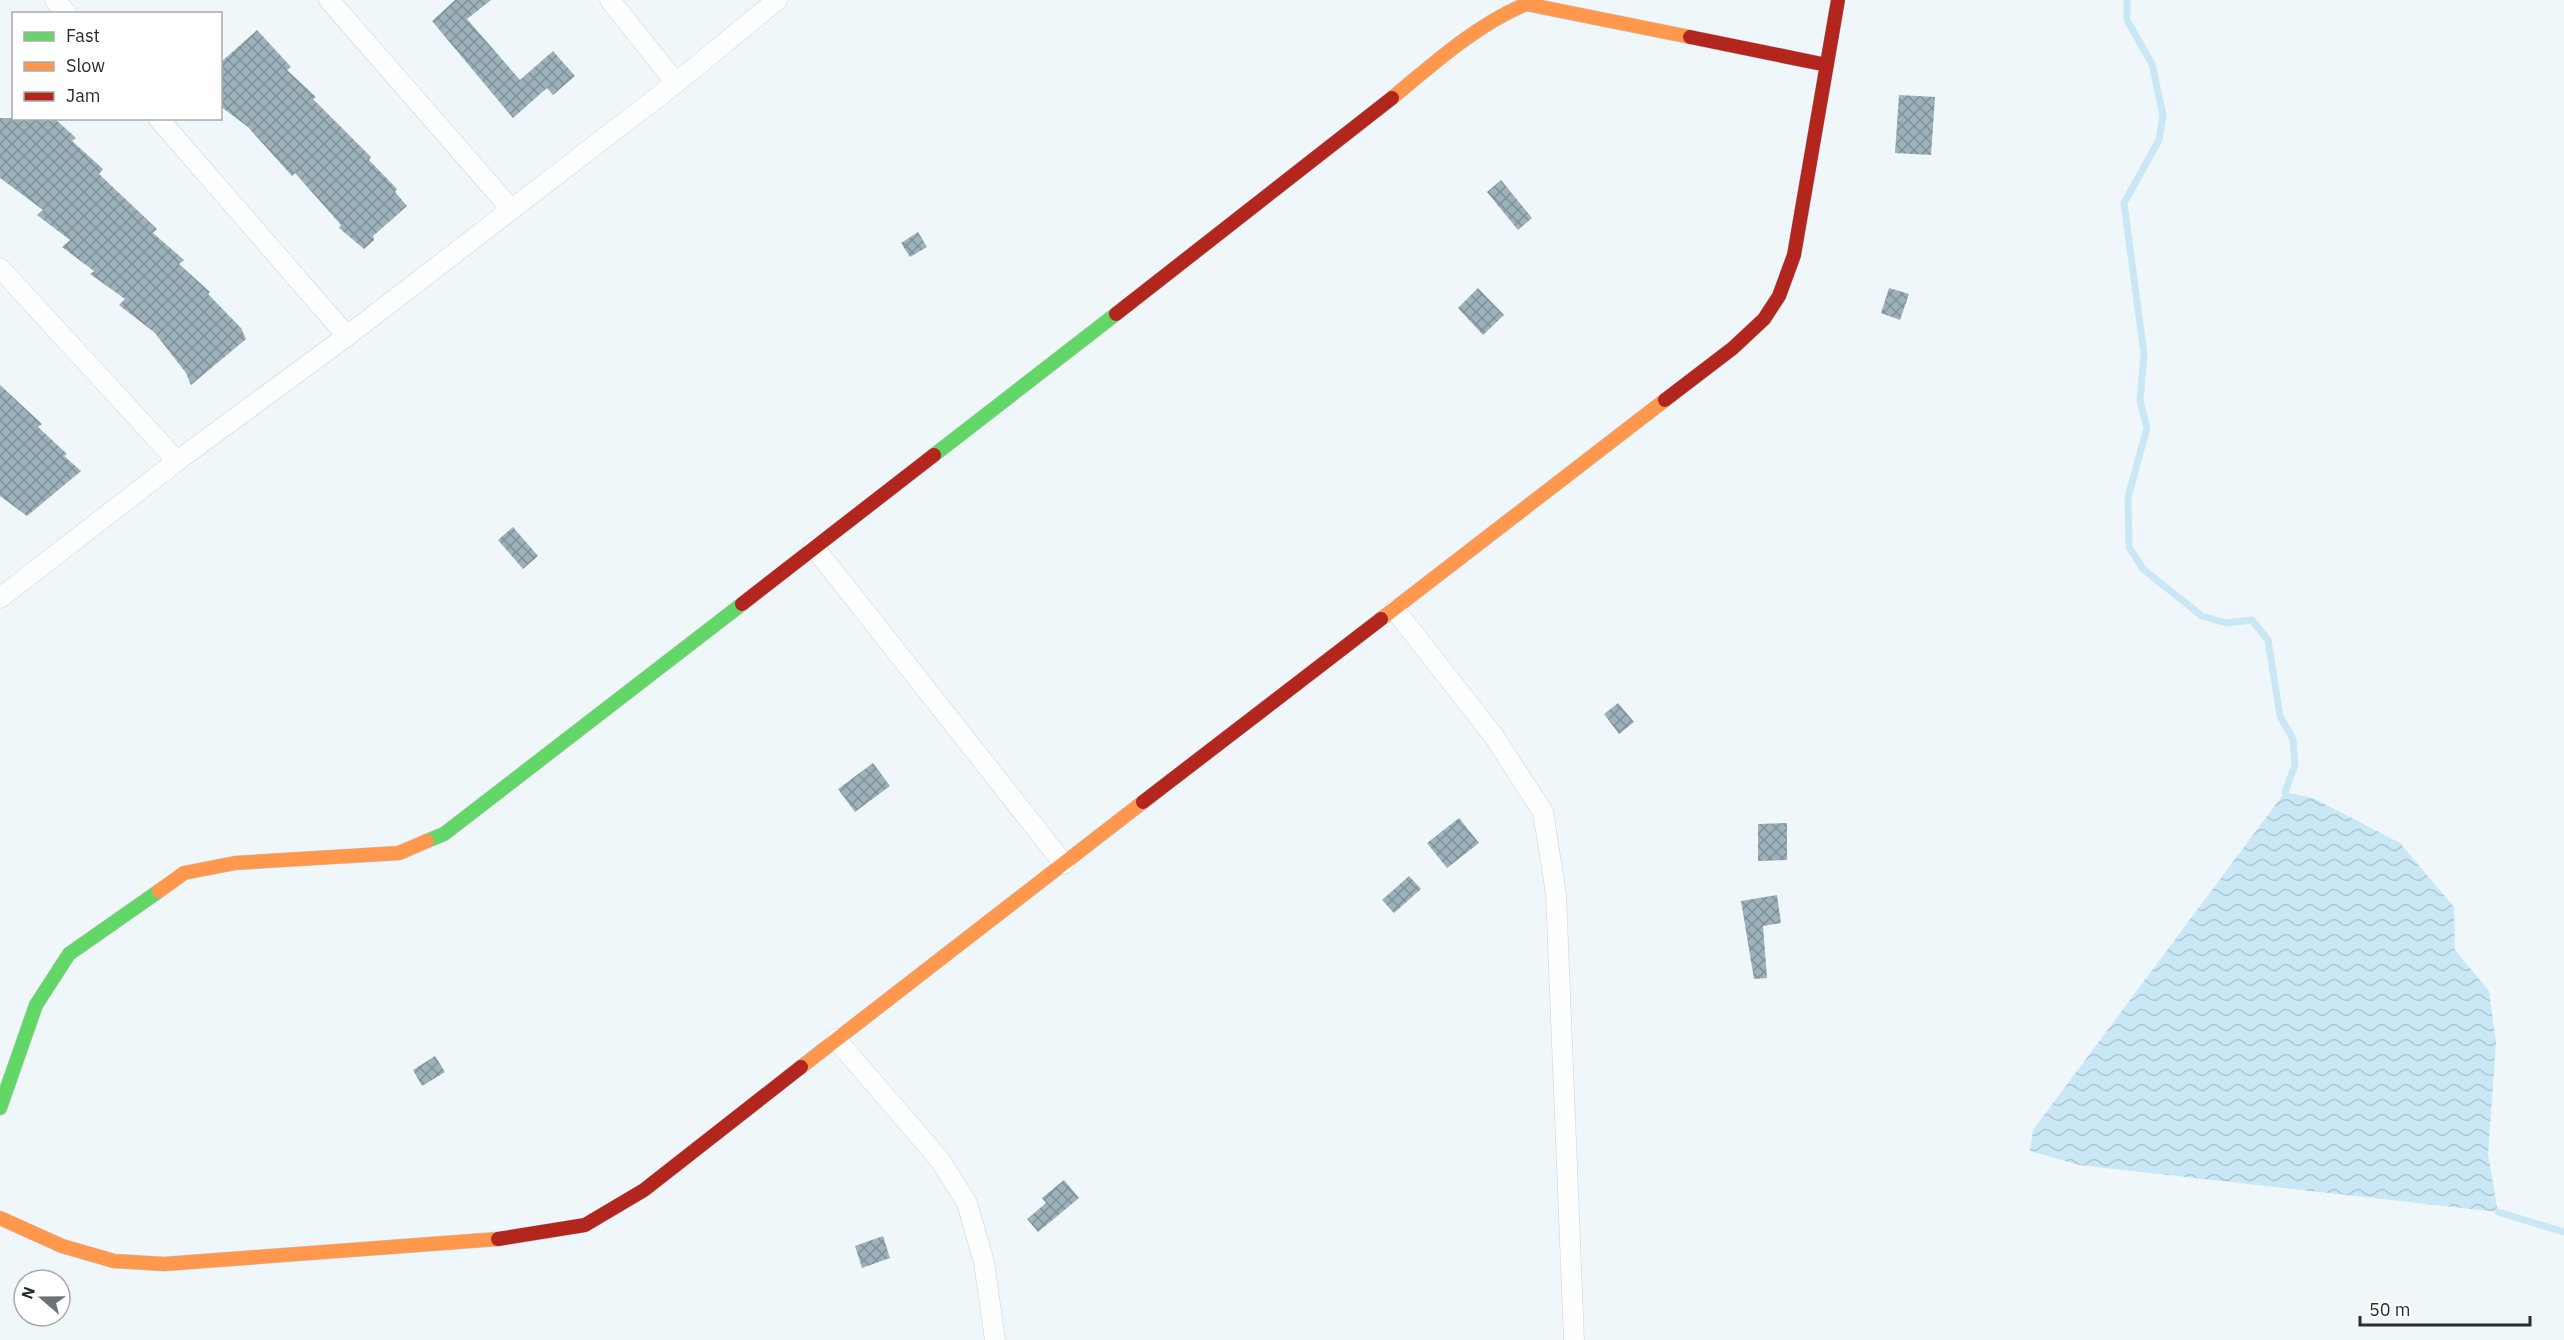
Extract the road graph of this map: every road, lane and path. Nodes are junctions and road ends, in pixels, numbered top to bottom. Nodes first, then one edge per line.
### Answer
1 (55, 0) edge
2 (329, 0) edge
3 (610, 0) edge
4 (777, 0) edge
5 (1838, 0) edge
6 (65, 12) edge
7 (1827, 65) junction
8 (676, 83) junction
9 (160, 120) edge
10 (511, 209) junction
11 (0, 268) edge
12 (347, 336) junction
13 (177, 460) junction
14 (814, 547) junction
15 (2, 592) edge
16 (1395, 610) junction
17 (1064, 864) junction
18 (836, 1039) junction
19 (0, 1108) edge
20 (0, 1218) edge
21 (995, 1340) edge
22 (1574, 1340) edge

1 - 6 street
2 - 10 street
3 - 8 street
4 - 8 street
5 - 7 street
7 - 14 street
7 - 16 street
8 - 10 street
9 - 12 street
10 - 12 street
11 - 13 street
12 - 13 street
13 - 15 street
14 - 17 street
14 - 19 street
16 - 17 street
16 - 22 street
17 - 18 street
18 - 20 street
18 - 21 street

